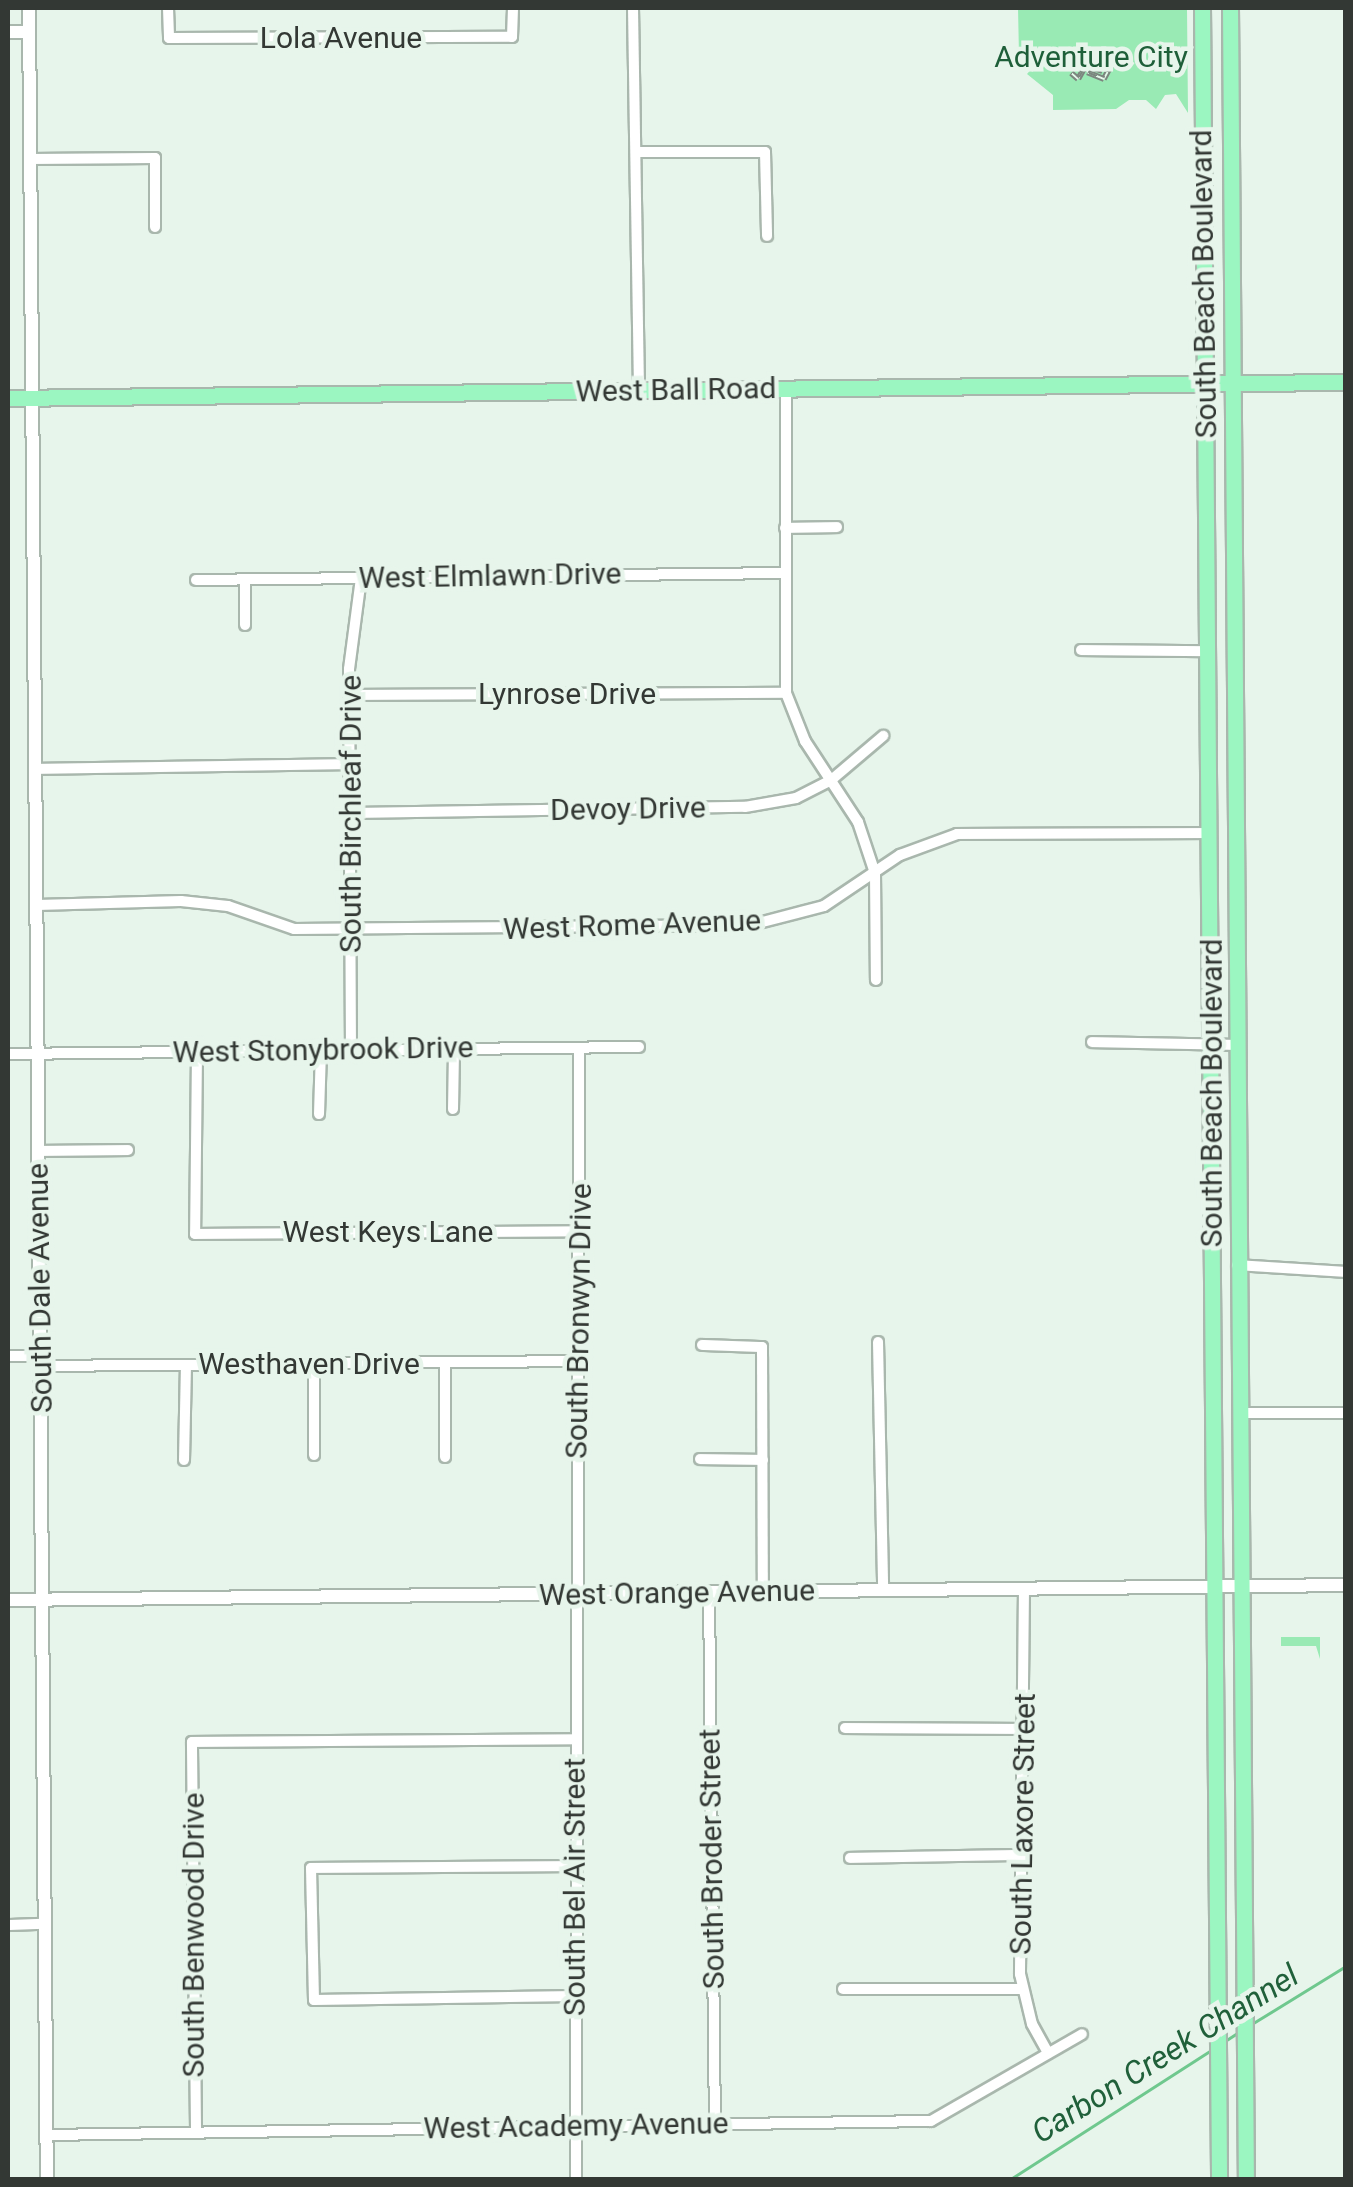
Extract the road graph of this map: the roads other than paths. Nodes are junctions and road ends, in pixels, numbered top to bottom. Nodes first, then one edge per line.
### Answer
1 (29, 8) edge
2 (168, 8) edge
3 (513, 8) edge
4 (633, 8) edge
5 (1202, 8) edge
6 (1230, 8) edge
7 (8, 32) edge
8 (29, 32) junction
9 (637, 152) junction
10 (30, 159) junction
11 (155, 228) dead end
12 (767, 236) dead end
13 (1346, 382) edge
14 (1207, 384) junction
15 (1235, 384) junction
16 (786, 389) junction
17 (639, 391) junction
18 (32, 397) junction
19 (8, 398) edge
20 (785, 528) junction
21 (837, 528) dead end
22 (784, 573) junction
23 (360, 578) junction
24 (245, 579) junction
25 (196, 580) dead end
26 (245, 625) dead end
27 (1081, 650) dead end
28 (1206, 651) junction
29 (786, 693) junction
30 (349, 695) junction
31 (883, 736) dead end
32 (349, 764) junction
33 (36, 769) junction
34 (830, 780) junction
35 (352, 813) junction
36 (1210, 833) junction
37 (874, 873) junction
38 (37, 905) junction
39 (350, 930) junction
40 (876, 980) dead end
41 (1092, 1042) dead end
42 (1212, 1045) junction
43 (1234, 1045) junction
44 (639, 1047) dead end
45 (579, 1048) junction
46 (454, 1049) junction
47 (321, 1050) junction
48 (351, 1050) junction
49 (197, 1052) junction
50 (38, 1053) junction
51 (8, 1054) edge
52 (453, 1108) dead end
53 (319, 1114) dead end
54 (128, 1150) dead end
55 (39, 1151) junction
56 (582, 1231) junction
57 (1237, 1265) junction
58 (1346, 1272) edge
59 (878, 1342) dead end
60 (702, 1345) dead end
61 (8, 1356) edge
62 (41, 1361) junction
63 (577, 1361) junction
64 (445, 1362) junction
65 (186, 1364) junction
66 (314, 1364) junction
67 (1346, 1412) edge
68 (1239, 1413) junction
69 (314, 1455) dead end
70 (445, 1457) dead end
71 (700, 1459) dead end
72 (184, 1460) dead end
73 (763, 1460) junction
74 (1346, 1585) edge
75 (1213, 1587) junction
76 (1239, 1587) junction
77 (1024, 1588) junction
78 (883, 1590) junction
79 (709, 1592) junction
80 (763, 1592) junction
81 (576, 1594) junction
82 (8, 1600) edge
83 (43, 1600) junction
84 (845, 1728) dead end
85 (1025, 1729) junction
86 (574, 1739) junction
87 (1025, 1855) junction
88 (850, 1858) dead end
89 (575, 1866) junction
90 (8, 1924) edge
91 (45, 1924) junction
92 (843, 1989) dead end
93 (1022, 1989) junction
94 (575, 1996) junction
95 (1082, 2034) dead end
96 (1048, 2053) junction
97 (714, 2126) junction
98 (575, 2127) junction
99 (196, 2129) junction
100 (47, 2134) junction
101 (47, 2180) edge
102 (576, 2180) edge
103 (1220, 2180) edge
104 (1246, 2180) edge

1 - 8 street, South Dale Avenue
2 - 3 street, Lola Avenue
4 - 9 street
5 - 14 main road, South Beach Boulevard
6 - 15 main road, South Beach Boulevard
7 - 8 street
8 - 10 street, South Dale Avenue
9 - 12 street
9 - 17 street
10 - 11 street
10 - 18 street, South Dale Avenue
13 - 15 main road, West Ball Road
14 - 15 main road, West Ball Road
14 - 16 main road, West Ball Road
14 - 28 main road, South Beach Boulevard
15 - 43 main road, South Beach Boulevard
16 - 17 main road, West Ball Road
16 - 20 street
17 - 18 main road, West Ball Road
18 - 19 main road, West Ball Road
18 - 33 street, South Dale Avenue
20 - 21 street
20 - 22 street
22 - 23 street, West Elmlawn Drive
22 - 29 street
23 - 24 street, West Elmlawn Drive
23 - 30 street, South Birchleaf Drive
24 - 25 street, West Elmlawn Drive
24 - 26 street
27 - 28 street
28 - 36 main road, South Beach Boulevard
29 - 30 street, Lynrose Drive
29 - 34 street
30 - 32 street, South Birchleaf Drive
31 - 34 street, Devoy Drive
32 - 33 street
32 - 35 street, South Birchleaf Drive
33 - 38 street, South Dale Avenue
34 - 35 street, Devoy Drive
34 - 37 street
35 - 39 street, South Birchleaf Drive
36 - 37 street, West Rome Avenue
36 - 42 main road, South Beach Boulevard
37 - 39 street, West Rome Avenue
37 - 40 street
38 - 39 street, West Rome Avenue
38 - 50 street, South Dale Avenue
39 - 48 street, South Birchleaf Drive
41 - 42 street
42 - 43 street
42 - 75 main road, South Beach Boulevard
43 - 57 main road, South Beach Boulevard
44 - 45 street, West Stonybrook Drive
45 - 46 street, West Stonybrook Drive
45 - 56 street, South Bronwyn Drive
46 - 48 street, West Stonybrook Drive
46 - 52 street
47 - 48 street, West Stonybrook Drive
47 - 49 street, West Stonybrook Drive
47 - 53 street
49 - 50 street, West Stonybrook Drive
49 - 56 street, West Keys Lane
50 - 51 street, West Stonybrook Drive
50 - 55 street, South Dale Avenue
54 - 55 street
55 - 62 street, South Dale Avenue
56 - 63 street, South Bronwyn Drive
57 - 58 street
57 - 68 main road, South Beach Boulevard
59 - 78 street
60 - 73 street
61 - 62 street, Westhaven Drive
62 - 65 street, Westhaven Drive
62 - 83 street, South Dale Avenue
63 - 64 street, Westhaven Drive
63 - 81 street, South Bronwyn Drive
64 - 66 street, Westhaven Drive
64 - 70 street
65 - 66 street, Westhaven Drive
65 - 72 street
66 - 69 street
67 - 68 street
68 - 76 main road, South Beach Boulevard
71 - 73 street
73 - 80 street
74 - 76 street, West Orange Avenue
75 - 76 street, West Orange Avenue
75 - 77 street, West Orange Avenue
75 - 103 main road, South Beach Boulevard
76 - 104 main road, South Beach Boulevard
77 - 78 street, West Orange Avenue
77 - 85 street, South Laxore Street
78 - 80 street, West Orange Avenue
79 - 80 street, West Orange Avenue
79 - 81 street, West Orange Avenue
79 - 97 street, South Broder Street
81 - 83 street, West Orange Avenue
81 - 86 street, South Bel Air Street
82 - 83 street, West Orange Avenue
83 - 91 street, South Dale Avenue
84 - 85 street
85 - 87 street, South Laxore Street
86 - 89 street, South Bel Air Street
86 - 99 street, South Benwood Drive
87 - 88 street
87 - 93 street, South Laxore Street
89 - 94 street, South Bel Air Street
89 - 94 street
90 - 91 street
91 - 100 street, South Dale Avenue
92 - 93 street
93 - 96 street, South Laxore Street
94 - 98 street, South Bel Air Street
95 - 96 street, West Academy Avenue
96 - 97 street, West Academy Avenue
97 - 98 street, West Academy Avenue
98 - 99 street, West Academy Avenue
98 - 102 street, South Bel Air Street
99 - 100 street, West Academy Avenue
100 - 101 street, South Dale Avenue

